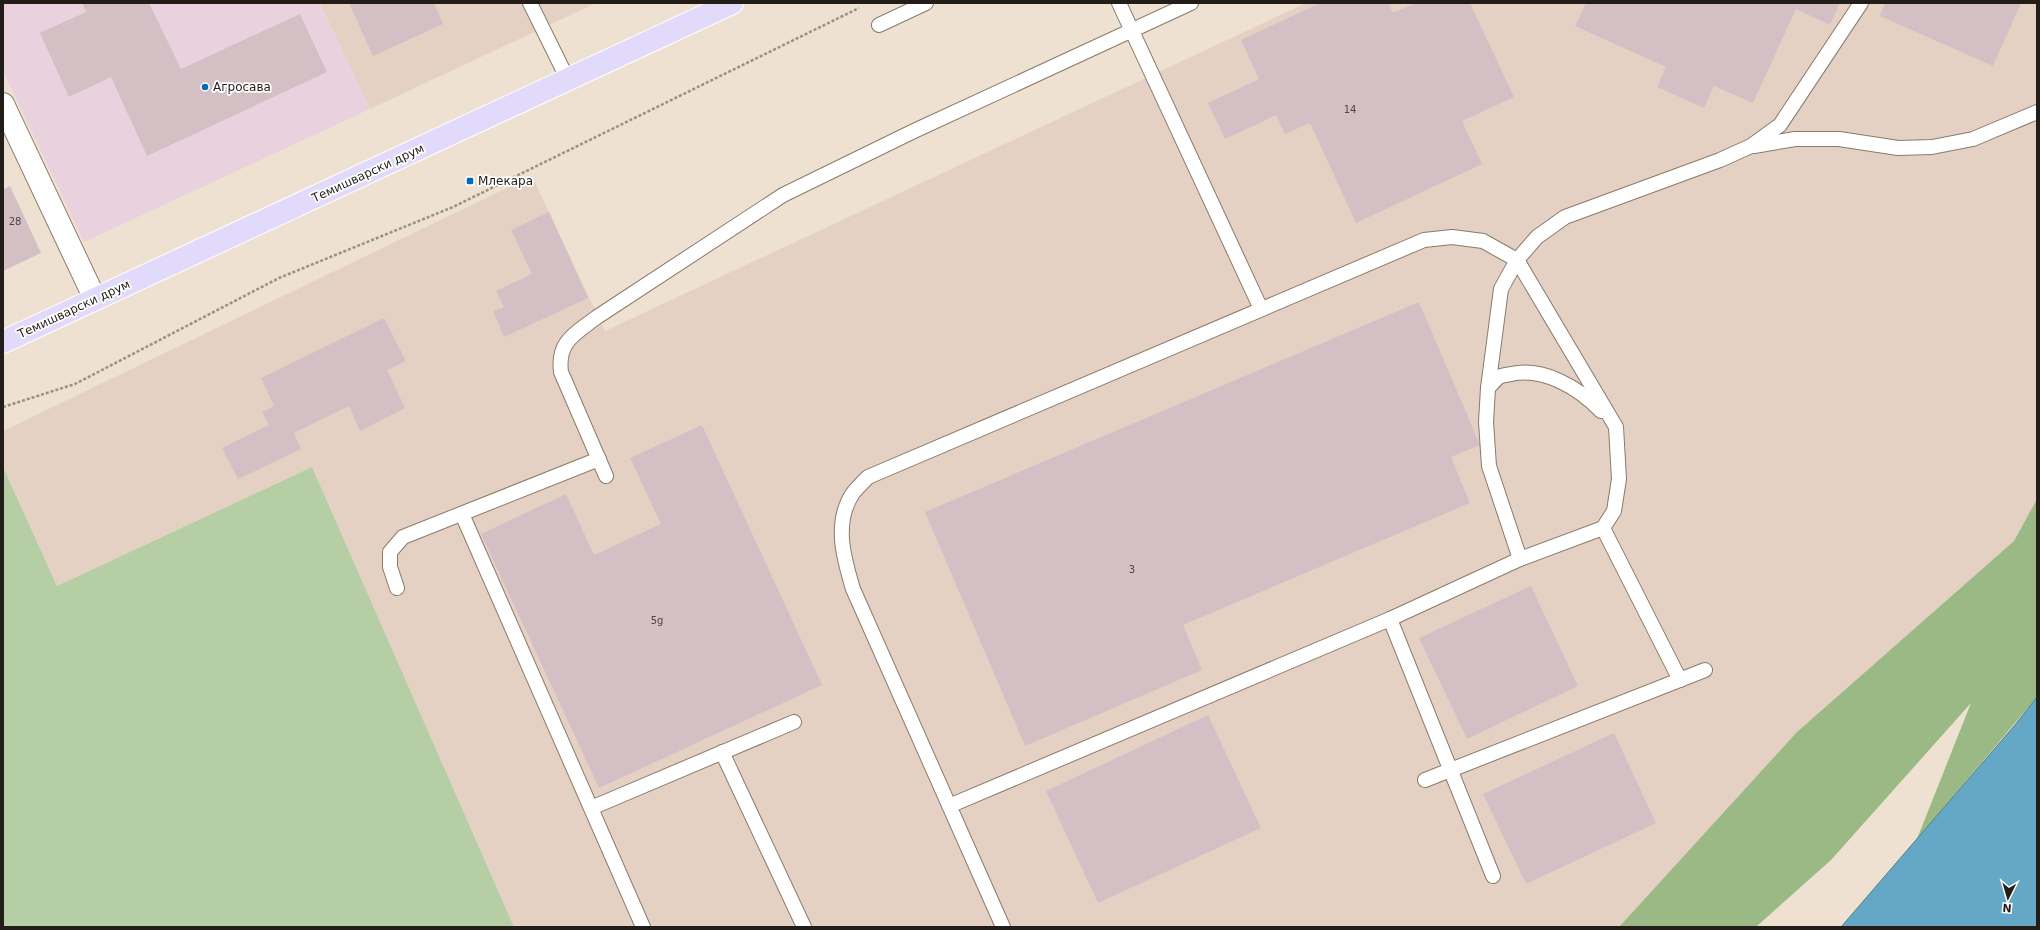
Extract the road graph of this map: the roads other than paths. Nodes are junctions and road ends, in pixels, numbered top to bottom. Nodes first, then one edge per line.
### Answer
1 (530, 3) edge
2 (732, 3) edge
3 (926, 3) edge
4 (1120, 3) edge
5 (1191, 3) edge
6 (1861, 3) edge
7 (879, 25) dead end
8 (1132, 30) junction
9 (568, 80) junction
10 (3, 104) edge
11 (2037, 112) edge
12 (1751, 146) junction
13 (1517, 260) junction
14 (94, 299) junction
15 (1261, 309) junction
16 (3, 342) edge
17 (1488, 388) junction
18 (1616, 427) junction
19 (599, 459) junction
20 (606, 476) dead end
21 (462, 514) junction
22 (1603, 528) junction
23 (1520, 559) junction
24 (397, 588) dead end
25 (1390, 619) junction
26 (1705, 670) dead end
27 (1680, 680) junction
28 (794, 722) dead end
29 (722, 752) junction
30 (1451, 771) junction
31 (1425, 780) dead end
32 (949, 806) junction
33 (591, 808) junction
34 (1493, 876) dead end
35 (643, 927) edge
36 (804, 927) edge
37 (1003, 927) edge

1 - 9 lane
2 - 9 main road, Темишварски друм
3 - 7 lane
4 - 8 lane
5 - 8 lane
6 - 12 lane
8 - 15 lane
8 - 19 lane
9 - 14 main road, Темишварски друм
10 - 14 street
11 - 12 lane
12 - 13 lane
13 - 15 lane
13 - 17 lane
13 - 18 lane
14 - 16 main road, Темишварски друм
15 - 32 lane
17 - 18 lane
17 - 23 lane
18 - 22 lane
19 - 20 lane
19 - 21 lane
21 - 24 lane
21 - 33 lane
22 - 23 lane
22 - 27 lane
23 - 25 lane
25 - 30 lane
25 - 32 lane
26 - 27 lane
27 - 30 lane
28 - 29 lane
29 - 33 lane
29 - 36 lane
30 - 31 lane
30 - 34 lane
32 - 37 lane
33 - 35 lane

